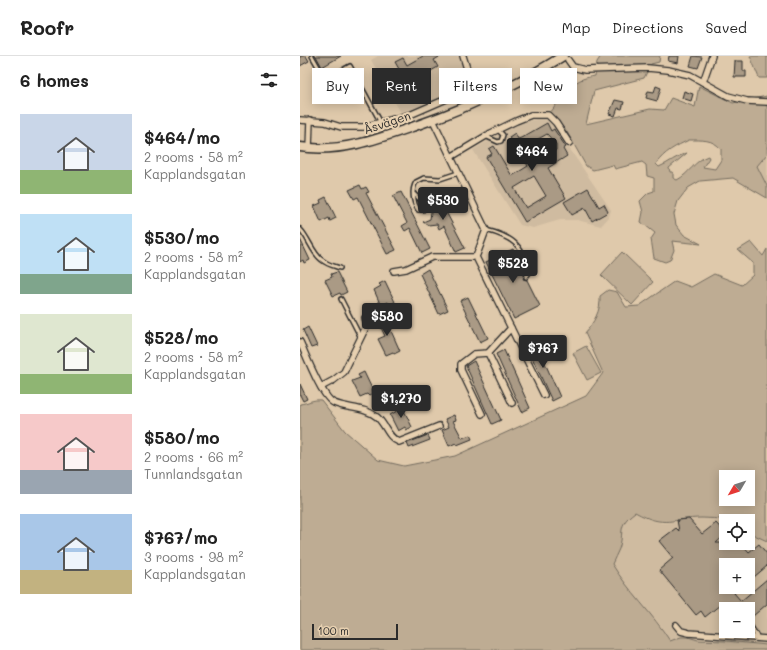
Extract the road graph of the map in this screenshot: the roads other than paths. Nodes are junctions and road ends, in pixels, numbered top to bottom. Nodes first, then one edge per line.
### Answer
1 (312, 56) edge
2 (463, 56) edge
3 (712, 56) edge
4 (565, 58) edge
5 (703, 82) junction
6 (767, 102) edge
7 (300, 120) edge
8 (310, 120) junction
9 (433, 120) junction
10 (381, 123) junction
11 (498, 130) junction
12 (485, 136) junction
13 (569, 143) dead end
14 (300, 147) edge
15 (309, 148) junction
16 (451, 157) junction
17 (458, 173) junction
18 (414, 194) junction
19 (300, 229) edge
20 (486, 230) junction
21 (476, 257) junction
22 (340, 268) dead end
23 (394, 271) dead end
24 (526, 277) dead end
25 (341, 299) dead end
26 (366, 318) dead end
27 (511, 328) junction
28 (361, 338) junction
29 (300, 342) edge
30 (488, 353) junction
31 (321, 387) junction
32 (544, 395) dead end
33 (512, 403) dead end
34 (482, 414) dead end
35 (439, 426) dead end
36 (676, 625) dead end
37 (755, 633) edge
38 (719, 634) edge
39 (755, 638) edge
40 (758, 638) junction
41 (767, 639) edge

1 - 10 lane
2 - 10 street
3 - 5 street
4 - 5 street
4 - 9 street, Åsvägen
5 - 6 street
7 - 8 street
8 - 10 street
8 - 15 street
9 - 15 street, Åsvägen
9 - 16 street
11 - 12 street
11 - 12 lane
11 - 13 street
12 - 16 street
14 - 15 street, Åsvägen
16 - 17 street
17 - 18 lane
17 - 20 street
18 - 18 lane
19 - 22 lane
20 - 21 street
20 - 24 lane
21 - 23 street
21 - 27 street
25 - 28 lane
26 - 28 street
27 - 30 street
27 - 32 street
28 - 31 street
29 - 31 street
30 - 33 street
30 - 34 street
31 - 35 street
36 - 38 street
37 - 40 lane
39 - 40 street
40 - 41 street

